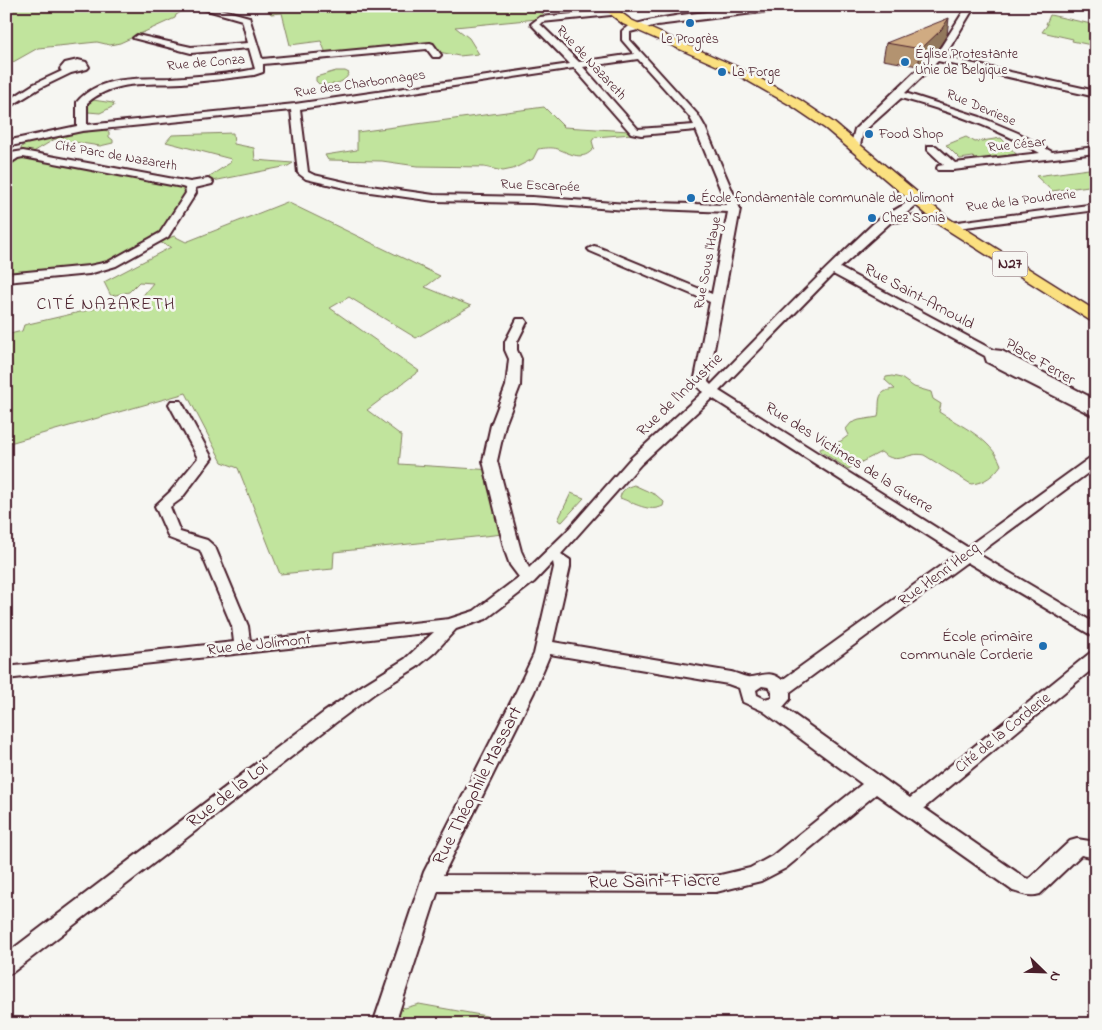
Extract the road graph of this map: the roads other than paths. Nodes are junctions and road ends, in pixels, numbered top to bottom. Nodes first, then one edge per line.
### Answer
1 (197, 6) edge
2 (787, 6) edge
3 (971, 6) edge
4 (608, 9) edge
5 (636, 26) junction
6 (137, 38) dead end
7 (253, 45) junction
8 (436, 55) dead end
9 (640, 56) junction
10 (935, 58) junction
11 (259, 62) junction
12 (577, 66) junction
13 (68, 70) dead end
14 (897, 94) junction
15 (1096, 94) edge
16 (6, 106) edge
17 (295, 107) junction
18 (700, 127) junction
19 (82, 128) junction
20 (10, 142) edge
21 (856, 148) junction
22 (932, 148) dead end
23 (1096, 150) edge
24 (19, 154) junction
25 (1051, 156) junction
26 (6, 163) edge
27 (953, 167) junction
28 (942, 168) dead end
29 (208, 182) dead end
30 (188, 186) junction
31 (921, 204) junction
32 (1096, 207) edge
33 (734, 209) junction
34 (887, 221) junction
35 (947, 223) junction
36 (594, 248) dead end
37 (832, 269) junction
38 (6, 278) edge
39 (716, 300) junction
40 (1096, 318) edge
41 (521, 322) dead end
42 (991, 354) junction
43 (711, 392) junction
44 (176, 404) dead end
45 (1096, 406) edge
46 (1096, 414) edge
47 (1096, 460) edge
48 (967, 554) junction
49 (551, 555) junction
50 (528, 578) junction
51 (504, 595) joint
52 (450, 625) junction
53 (1096, 632) edge
54 (545, 647) junction
55 (243, 648) junction
56 (1096, 657) edge
57 (6, 673) edge
58 (749, 686) junction
59 (781, 689) junction
60 (767, 705) junction
61 (876, 784) junction
62 (910, 809) junction
63 (1096, 851) edge
64 (431, 883) junction
65 (6, 966) edge
66 (384, 1024) edge

1 - 7 street, Rue de Conza
2 - 5 street
3 - 10 street
4 - 5 main road, N27
4 - 12 street, Rue de Nazareth
5 - 9 street, Rue Sous l'Haye
5 - 21 main road, N27
6 - 7 street
7 - 11 street, Rue de Conza
8 - 11 street
9 - 12 street, Rue des Charbonnages
9 - 18 street, Rue Sous l'Haye
10 - 14 street
10 - 15 street
11 - 19 street, Rue de Conza
12 - 17 street, Rue des Charbonnages
12 - 18 street, Rue de Nazareth
13 - 16 street
14 - 21 street
14 - 25 street, Rue Devriese
17 - 19 street, Rue des Charbonnages
17 - 33 street, Rue Escarpée
18 - 33 street, Rue Sous l'Haye
19 - 20 street, Rue des Charbonnages
20 - 24 street
21 - 31 main road, N27
22 - 27 street
23 - 25 street, Rue César
24 - 26 street
24 - 30 street, Cité Parc de Nazareth
25 - 27 street, Rue César
27 - 28 street, Rue César
29 - 30 street
30 - 38 street, Cité Parc de Nazareth
31 - 34 street
31 - 35 main road, N27
32 - 35 street, Rue de la Poudrerie
33 - 39 street, Rue Sous l'Haye
34 - 35 street
34 - 37 street, Rue de l'Industrie
35 - 40 main road, N27
36 - 39 street
37 - 42 street, Rue Saint-Arnould
37 - 43 street, Rue de l'Industrie
39 - 43 street, Rue Sous l'Haye
41 - 50 street
42 - 45 street, Place Ferrer
42 - 46 street, Place Ferrer
43 - 48 street, Rue des Victimes de la Guerre
43 - 49 street, Rue de l'Industrie
44 - 55 street
47 - 48 street, Rue Henri Hecq
48 - 53 street
48 - 59 street, Rue Henri Hecq
49 - 50 street, Rue de l'Industrie
49 - 54 street, Rue Théophile Massart
50 - 51 street, Rue de l'Industrie
51 - 52 street, Rue de Jolimont
52 - 55 street, Rue de Jolimont
52 - 65 street, Rue de la Loi
54 - 58 street
54 - 64 street, Rue Théophile Massart
55 - 57 street, Rue de Jolimont
56 - 62 street, Cité de la Corderie
58 - 59 street
58 - 60 street
59 - 60 street
60 - 61 street
61 - 62 street
61 - 64 street, Rue Saint-Fiacre
62 - 63 street
64 - 66 street, Rue Théophile Massart

